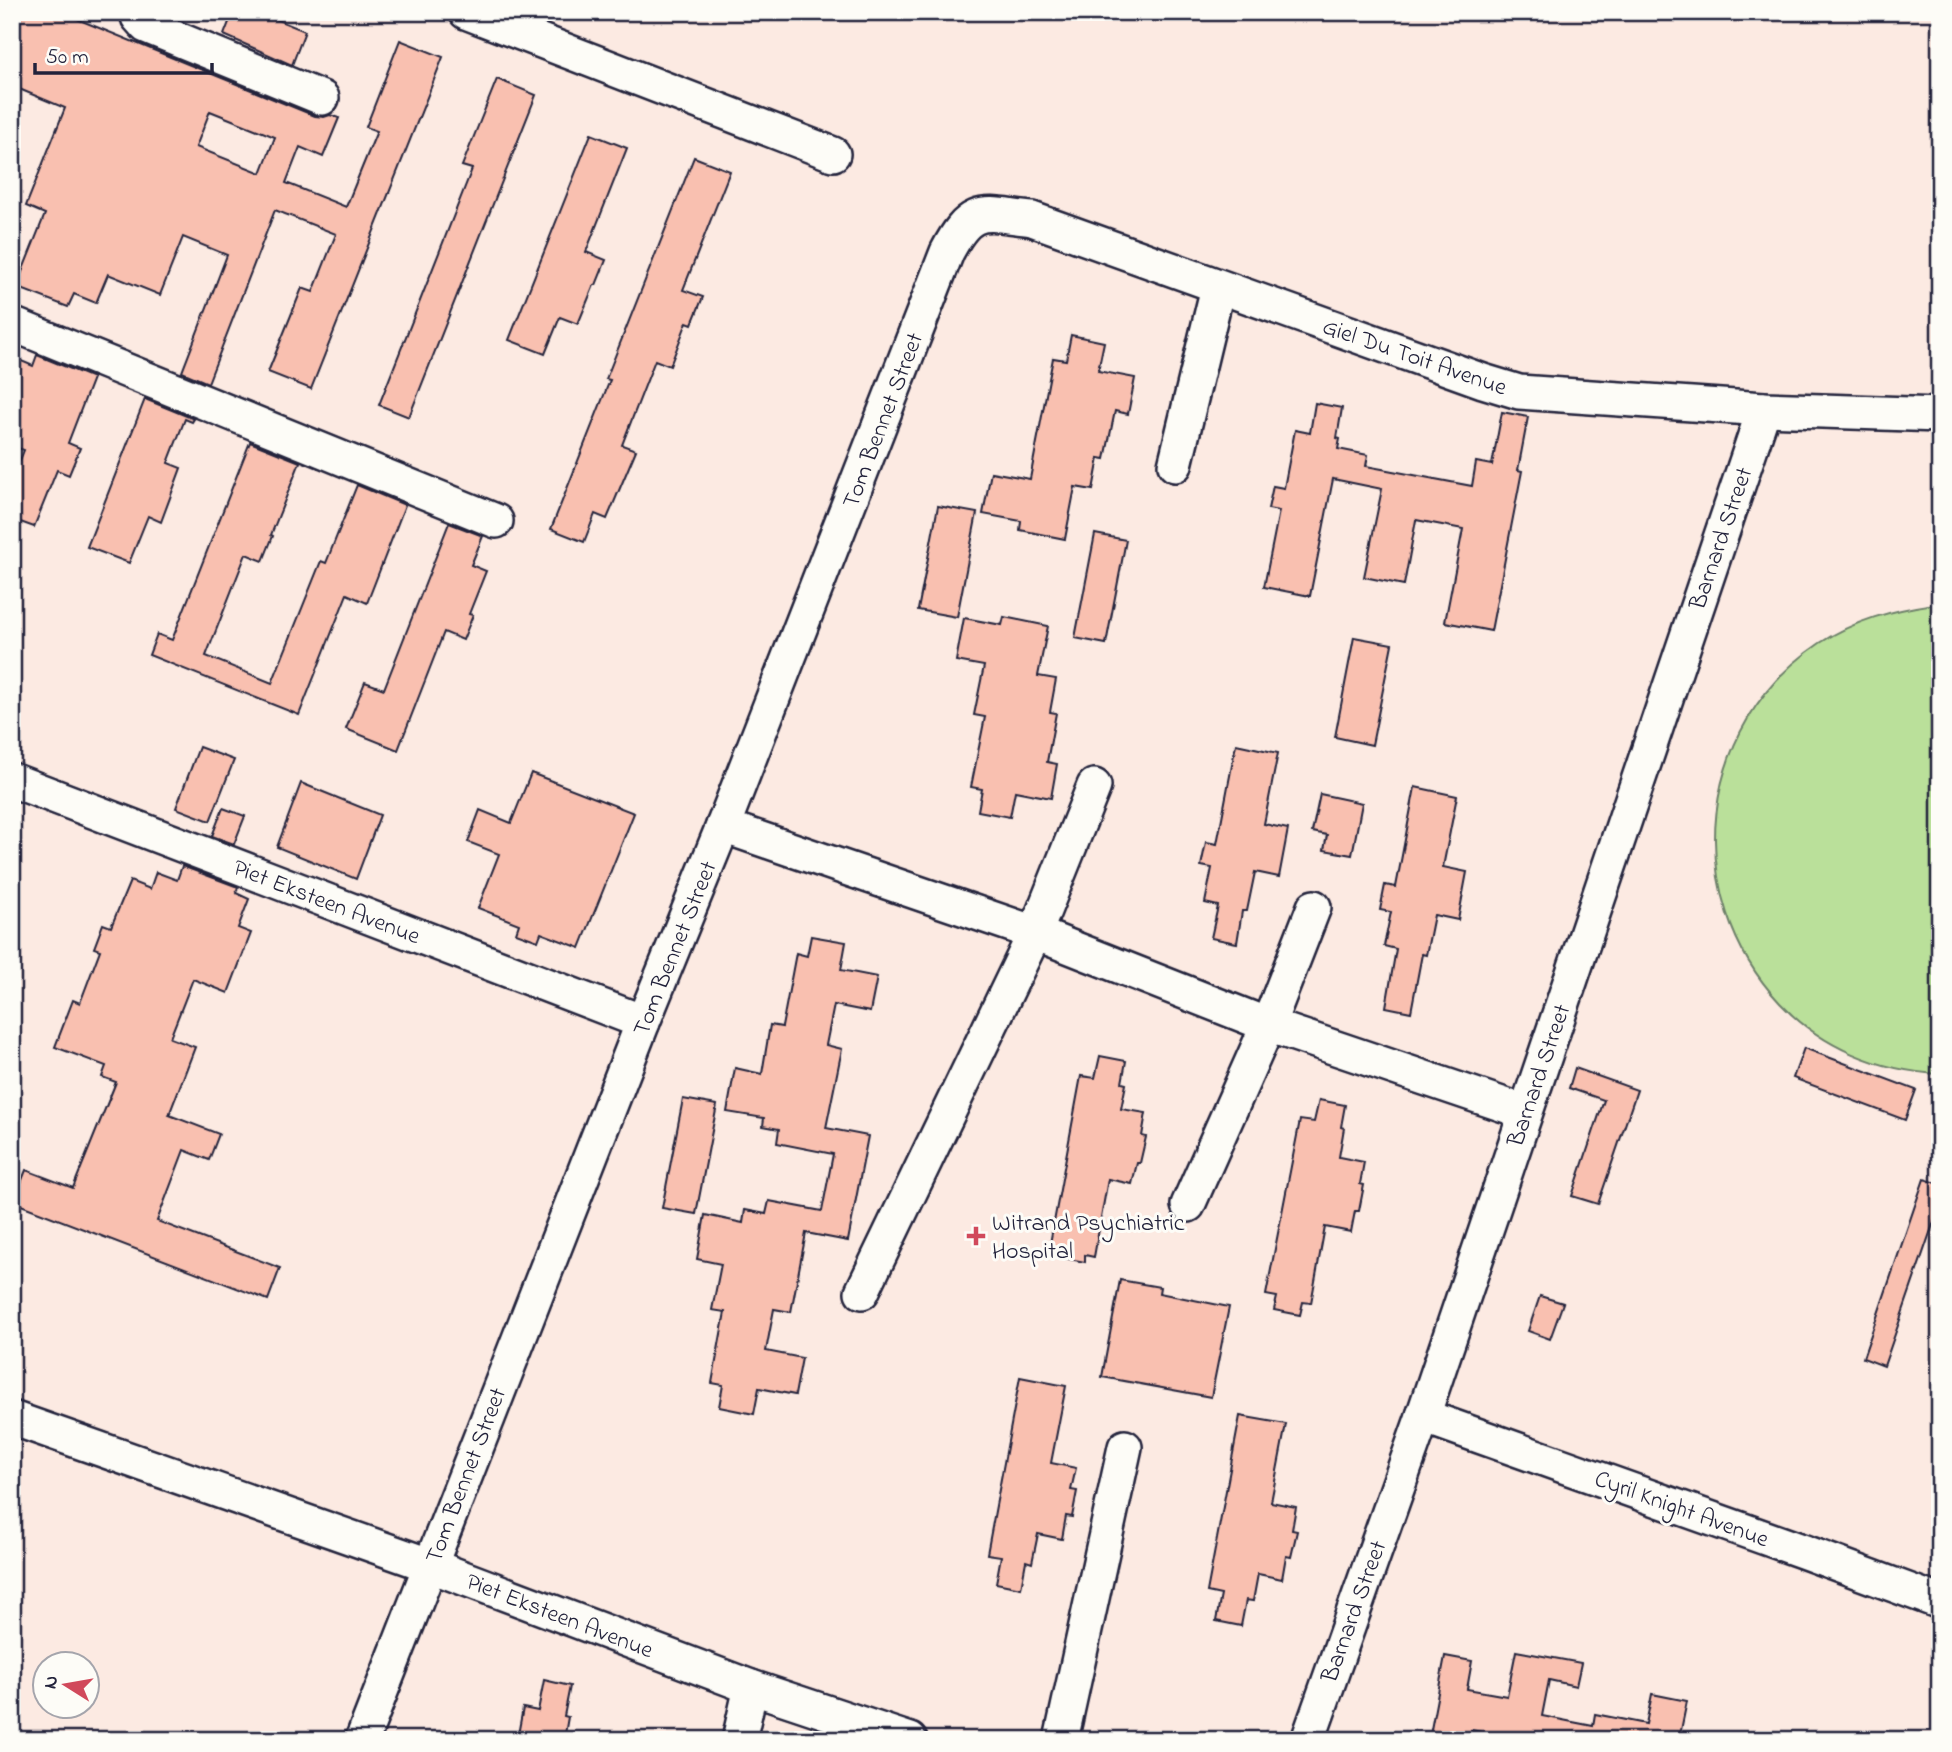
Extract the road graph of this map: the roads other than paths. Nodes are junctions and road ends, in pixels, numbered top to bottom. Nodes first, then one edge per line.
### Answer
1 (137, 12) edge
2 (466, 12) edge
3 (322, 98) dead end
4 (833, 154) dead end
5 (1032, 219) joint
6 (1218, 287) junction
7 (12, 324) edge
8 (1764, 409) junction
9 (1940, 415) edge
10 (1175, 465) dead end
11 (496, 521) dead end
12 (12, 780) edge
13 (1094, 786) dead end
14 (723, 826) junction
15 (1314, 907) dead end
16 (1035, 933) junction
17 (643, 1022) junction
18 (1269, 1025) junction
19 (1525, 1112) junction
20 (1188, 1205) dead end
21 (862, 1292) dead end
22 (1423, 1416) junction
23 (12, 1418) edge
24 (1125, 1447) dead end
25 (429, 1565) junction
26 (1940, 1602) edge
27 (751, 1687) junction
28 (362, 1740) edge
29 (739, 1740) edge
30 (910, 1740) edge
31 (1060, 1740) edge
32 (1308, 1740) edge

1 - 3 street
2 - 4 street
5 - 6 street, Giel Du Toit Avenue
5 - 14 street, Tom Bennet Street
6 - 8 street, Giel Du Toit Avenue
6 - 10 street
7 - 11 street
8 - 9 street, Giel Du Toit Avenue
8 - 19 street, Barnard Street
12 - 17 street, Piet Eksteen Avenue
13 - 16 street
14 - 16 street
14 - 17 street, Tom Bennet Street
15 - 18 street
16 - 18 street
16 - 21 street
17 - 25 street, Tom Bennet Street
18 - 19 street
18 - 20 street
19 - 22 street, Barnard Street
22 - 26 street, Cyril Knight Avenue
22 - 32 street, Barnard Street
23 - 25 street, Piet Eksteen Avenue
24 - 31 street
25 - 27 street, Piet Eksteen Avenue
25 - 28 street, Tom Bennet Street
27 - 29 street
27 - 30 street, Piet Eksteen Avenue

